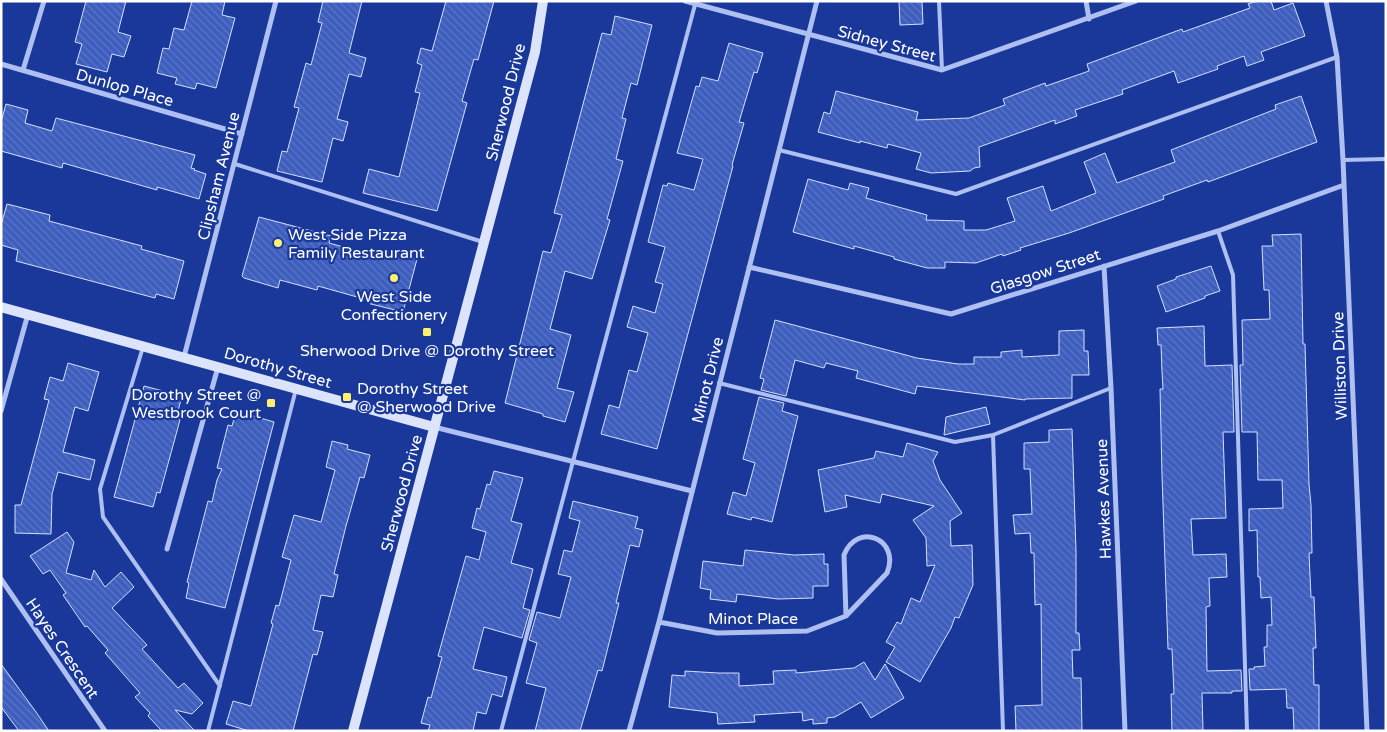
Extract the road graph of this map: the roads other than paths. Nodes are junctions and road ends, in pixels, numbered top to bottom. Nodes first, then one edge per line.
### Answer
1 (44, 1) edge
2 (276, 1) edge
3 (543, 1) edge
4 (685, 1) edge
5 (817, 1) edge
6 (939, 1) edge
7 (1086, 1) edge
8 (1136, 1) edge
9 (1326, 1) edge
10 (696, 3) edge
11 (1089, 18) junction
12 (809, 36) junction
13 (1337, 57) junction
14 (1, 64) edge
15 (23, 70) junction
16 (942, 70) junction
17 (242, 134) junction
18 (779, 150) junction
19 (1386, 159) edge
20 (1343, 160) junction
21 (235, 164) junction
22 (1344, 185) junction
23 (1218, 231) junction
24 (484, 242) junction
25 (1104, 266) junction
26 (749, 267) junction
27 (1, 307) edge
28 (28, 314) junction
29 (143, 347) junction
30 (184, 357) junction
31 (218, 366) junction
32 (719, 383) junction
33 (1111, 388) junction
34 (296, 389) junction
35 (1, 411) edge
36 (434, 427) junction
37 (993, 435) junction
38 (574, 462) junction
39 (692, 491) junction
40 (167, 548) dead end
41 (1, 579) edge
42 (846, 616) junction
43 (659, 622) junction
44 (220, 686) junction
45 (105, 731) edge
46 (208, 731) edge
47 (353, 731) edge
48 (501, 731) edge
49 (629, 731) edge
50 (1003, 731) edge
51 (1125, 731) edge
52 (1247, 731) edge
53 (1367, 731) edge

1 - 15 street
2 - 17 street, Clipsham Avenue
3 - 24 street, Sherwood Drive
4 - 10 street, Sidney Street
5 - 12 street
6 - 16 lane
7 - 11 street
8 - 11 street, Sidney Street
9 - 13 street, Williston Drive
10 - 12 street, Sidney Street
10 - 38 lane
11 - 16 street, Sidney Street
12 - 16 street, Sidney Street
12 - 18 street, Minot Drive
13 - 18 lane
13 - 20 street, Williston Drive
14 - 15 street, Dunlop Place
15 - 17 street, Dunlop Place
17 - 21 street, Clipsham Avenue
18 - 26 street, Minot Drive
19 - 20 lane
20 - 22 street, Williston Drive
21 - 24 lane
21 - 30 street, Clipsham Avenue
22 - 23 street, Glasgow Street
22 - 53 street, Williston Drive
23 - 25 street, Glasgow Street
23 - 52 lane
24 - 36 street, Sherwood Drive
25 - 26 street, Glasgow Street
25 - 33 street, Hawkes Avenue
26 - 32 street, Minot Drive
27 - 28 street, Dorothy Street
28 - 29 street, Dorothy Street
28 - 35 street
29 - 30 street, Dorothy Street
29 - 44 lane
30 - 31 street, Dorothy Street
31 - 34 street, Dorothy Street
31 - 40 street
32 - 37 lane
32 - 39 street, Minot Drive
33 - 37 lane
33 - 51 street, Hawkes Avenue
34 - 36 street, Dorothy Street
34 - 44 lane
36 - 38 street, Dorothy Street
36 - 47 street, Sherwood Drive
37 - 50 lane
38 - 39 street, Dorothy Street
38 - 48 lane
39 - 43 street, Minot Drive
41 - 45 street, Hayes Crescent
42 - 42 street, Minot Place
42 - 43 street, Minot Place
43 - 49 street, Minot Drive
44 - 46 lane

